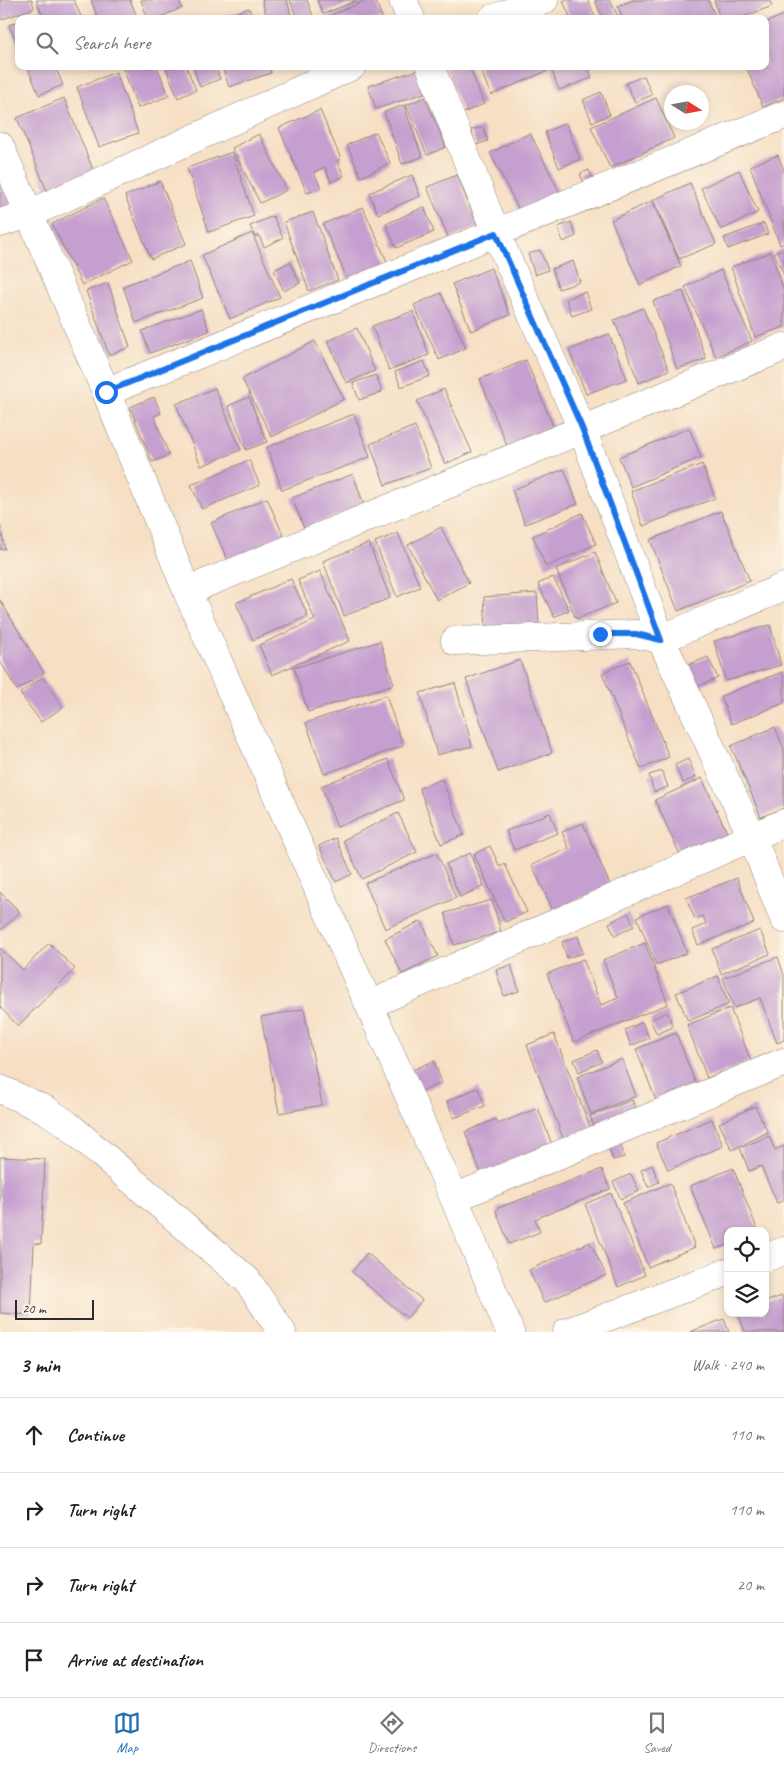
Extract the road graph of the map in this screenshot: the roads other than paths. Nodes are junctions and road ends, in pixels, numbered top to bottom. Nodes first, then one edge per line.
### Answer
1 (403, 0) edge
2 (544, 0) edge
3 (409, 15) edge
4 (503, 15) edge
5 (343, 70) edge
6 (432, 70) edge
7 (784, 115) edge
8 (0, 146) edge
9 (29, 214) junction
10 (0, 223) edge
11 (496, 233) junction
12 (784, 347) edge
13 (106, 392) junction
14 (582, 428) junction
15 (784, 587) edge
16 (187, 592) junction
17 (661, 640) junction
18 (455, 642) dead end
19 (784, 823) edge
20 (752, 837) junction
21 (784, 919) edge
22 (370, 1005) junction
23 (784, 1062) edge
24 (0, 1089) edge
25 (454, 1198) junction
26 (784, 1250) edge
27 (769, 1256) edge
28 (724, 1273) edge
29 (282, 1332) edge
30 (510, 1332) edge
31 (567, 1332) edge

1 - 3 street
2 - 4 street
5 - 9 street
6 - 11 street
7 - 11 street
8 - 9 street
9 - 10 street
9 - 13 street
11 - 13 street
11 - 14 street
12 - 14 street
13 - 16 street
14 - 16 street
14 - 17 street
15 - 17 street
16 - 22 street
17 - 18 street
17 - 20 street
19 - 20 street
20 - 21 street
20 - 22 street
22 - 25 street
23 - 25 street
24 - 29 street
25 - 30 street
26 - 27 street
28 - 31 street

